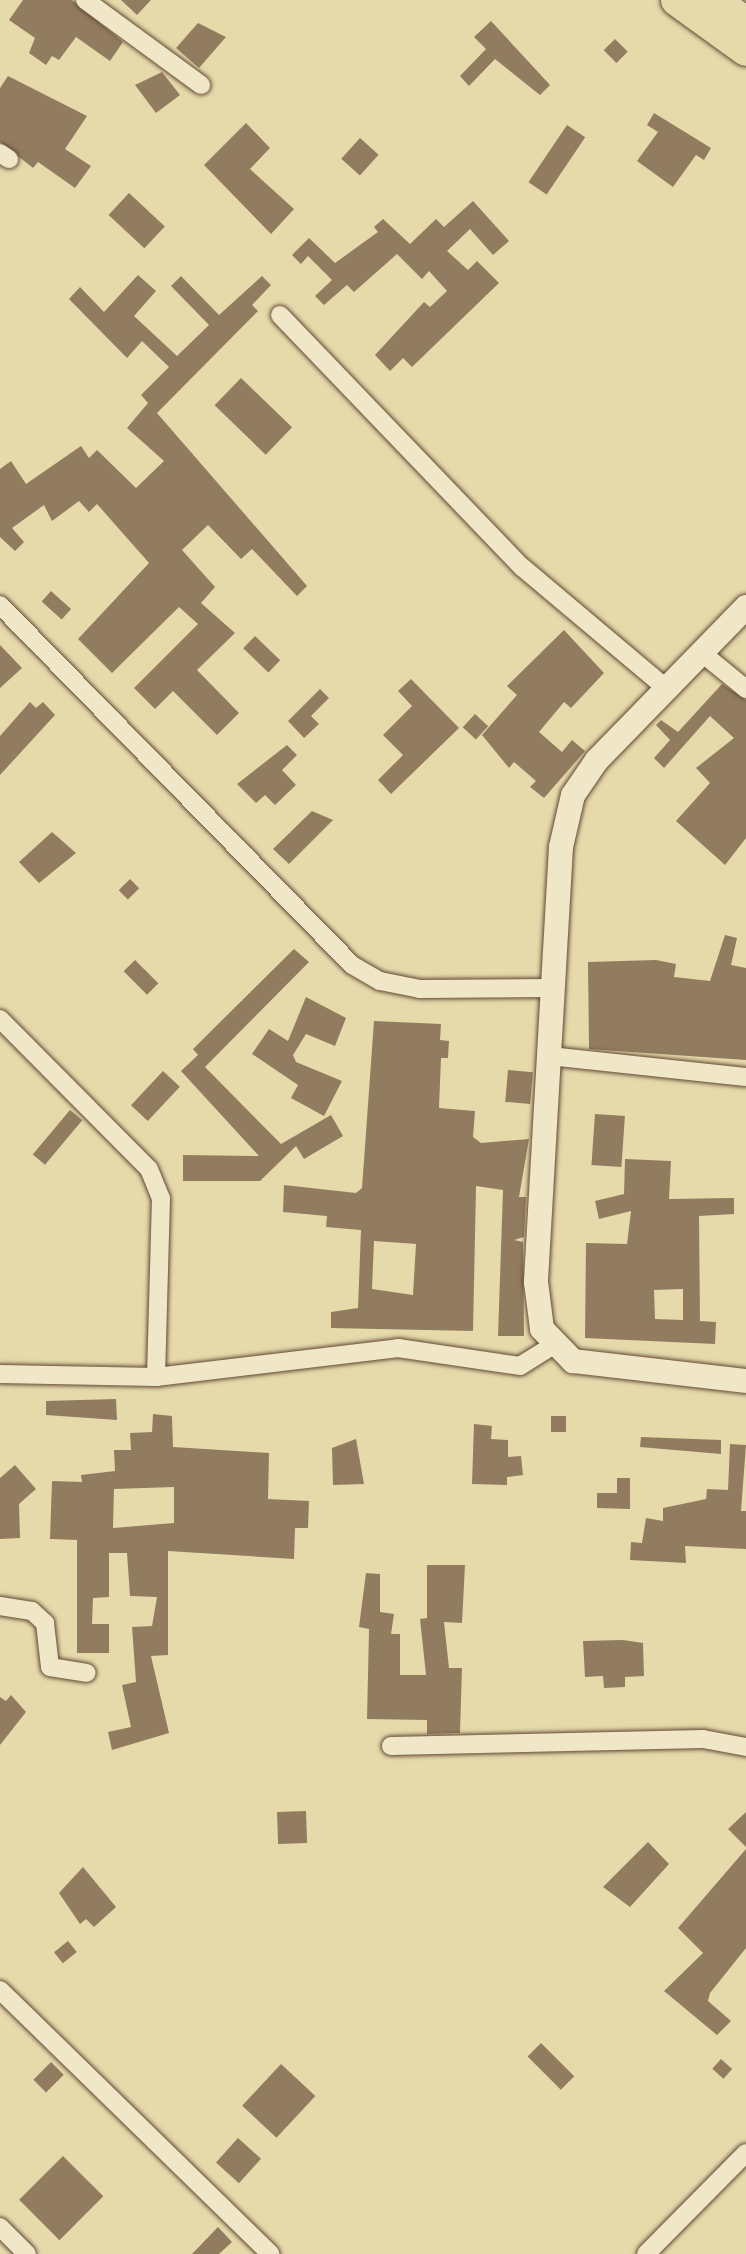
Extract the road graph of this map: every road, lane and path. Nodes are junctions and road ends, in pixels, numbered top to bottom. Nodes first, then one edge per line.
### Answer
1 (85, 0) edge
2 (677, 0) edge
3 (714, 0) edge
4 (746, 23) edge
5 (746, 50) edge
6 (201, 85) dead end
7 (280, 315) dead end
8 (0, 605) edge
9 (746, 607) edge
10 (702, 653) junction
11 (667, 689) junction
12 (746, 689) edge
13 (554, 988) junction
14 (0, 1019) edge
15 (549, 1056) junction
16 (746, 1077) edge
17 (552, 1346) junction
18 (0, 1374) edge
19 (156, 1377) junction
20 (746, 1381) edge
21 (0, 1606) edge
22 (87, 1673) dead end
23 (391, 1746) dead end
24 (746, 1747) edge
25 (0, 1990) edge
26 (746, 2153) edge
27 (0, 2227) edge
28 (27, 2254) edge
29 (271, 2254) edge
30 (646, 2254) edge

1 - 6 street
2 - 5 highway
3 - 4 highway
7 - 11 street
8 - 13 street
9 - 10 street
10 - 11 street
10 - 12 street
11 - 13 street
13 - 15 street
14 - 19 street
15 - 16 street
15 - 17 street
17 - 19 street
17 - 20 street
18 - 19 street
21 - 22 street
23 - 24 street
25 - 29 street
26 - 30 street
27 - 28 street

